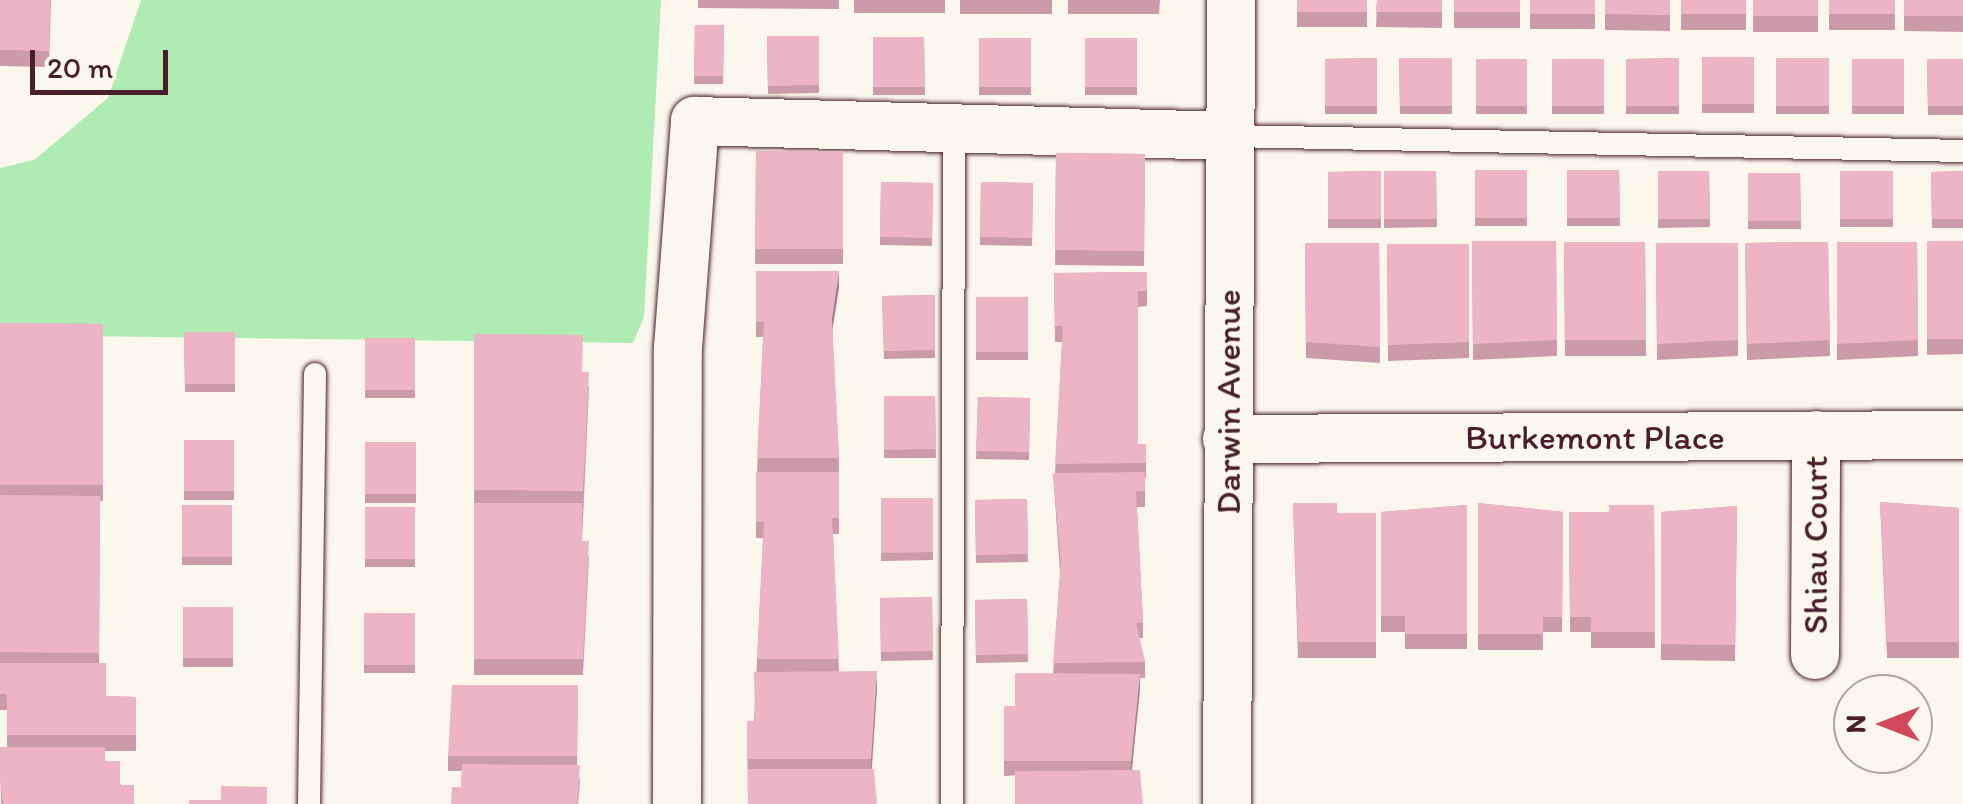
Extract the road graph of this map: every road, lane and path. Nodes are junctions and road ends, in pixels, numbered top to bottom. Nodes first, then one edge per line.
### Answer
1 (1231, 0) edge
2 (954, 127) junction
3 (1230, 136) junction
4 (1963, 151) edge
5 (315, 374) dead end
6 (1816, 435) junction
7 (1963, 435) edge
8 (1227, 439) junction
9 (1814, 655) dead end
10 (309, 804) edge
11 (677, 804) edge
12 (952, 804) edge
13 (1226, 804) edge

1 - 3 street, Darwin Avenue
2 - 3 street
2 - 11 street
2 - 12 lane
3 - 4 lane
3 - 8 street, Darwin Avenue
5 - 10 lane
6 - 7 street, Burkemont Place
6 - 8 street, Burkemont Place
6 - 9 street, Shiau Court
8 - 13 street, Darwin Avenue

